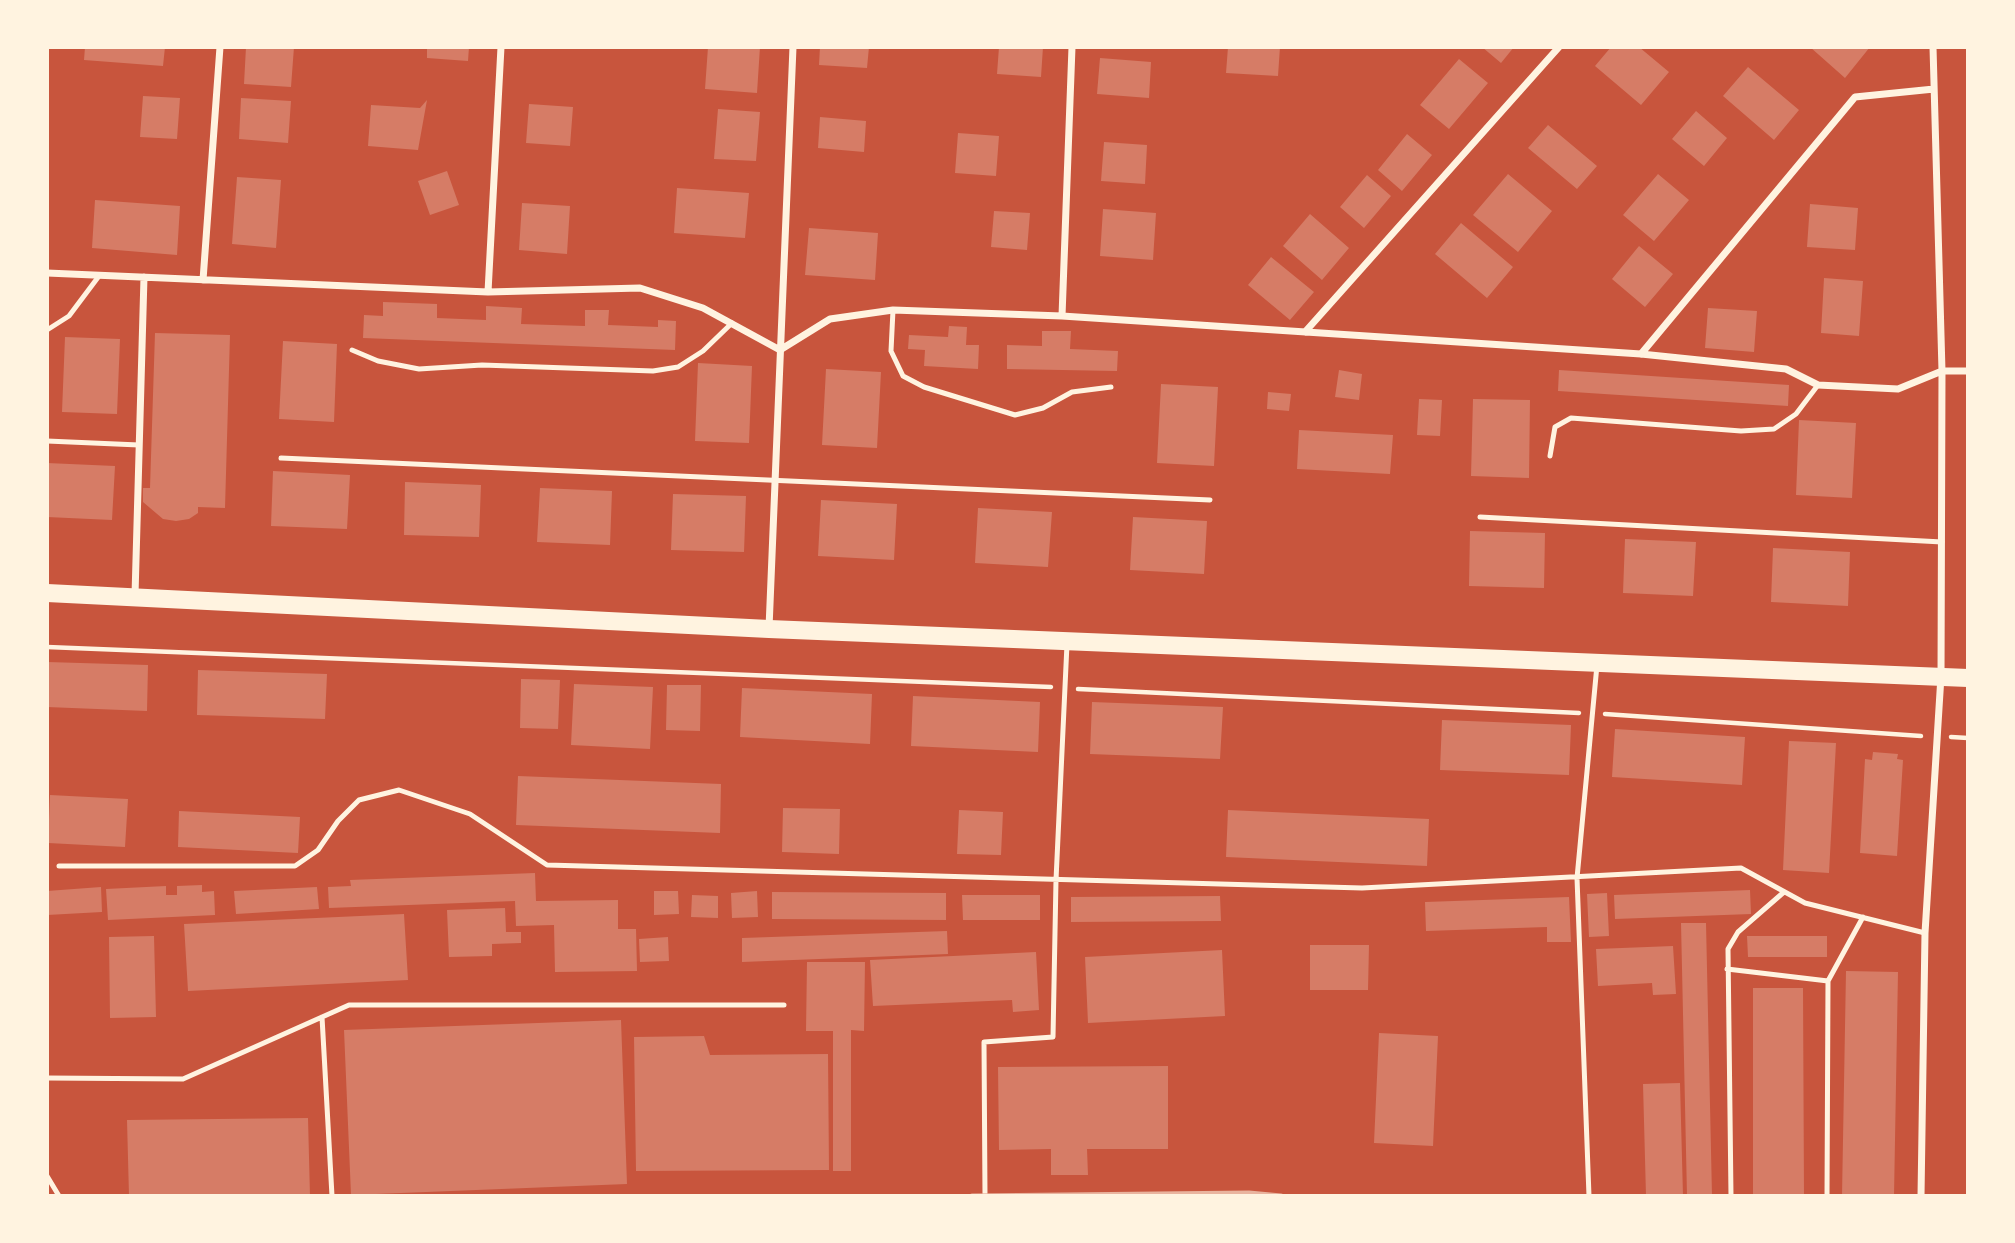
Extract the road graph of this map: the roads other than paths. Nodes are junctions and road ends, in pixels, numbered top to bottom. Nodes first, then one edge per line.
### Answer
1 (220, 47) edge
2 (502, 47) edge
3 (793, 47) edge
4 (1072, 47) edge
5 (1559, 47) edge
6 (1933, 47) edge
7 (1934, 89) junction
8 (47, 273) edge
9 (99, 275) junction
10 (144, 277) junction
11 (204, 280) junction
12 (488, 292) junction
13 (893, 310) junction
14 (1062, 316) junction
15 (732, 323) junction
16 (47, 330) edge
17 (1305, 332) junction
18 (779, 349) junction
19 (352, 350) dead end
20 (1641, 354) junction
21 (1942, 371) junction
22 (1968, 371) edge
23 (1818, 385) junction
24 (1111, 387) dead end
25 (47, 441) edge
26 (139, 445) junction
27 (1550, 456) dead end
28 (281, 458) dead end
29 (776, 480) junction
30 (1210, 500) dead end
31 (1480, 517) dead end
32 (1942, 542) junction
33 (47, 593) edge
34 (135, 597) junction
35 (769, 629) junction
36 (1068, 641) junction
37 (1598, 662) junction
38 (1941, 676) junction
39 (1968, 678) edge
40 (60, 866) dead end
41 (1577, 878) junction
42 (1056, 880) junction
43 (1784, 892) junction
44 (1863, 917) junction
45 (1925, 933) junction
46 (1727, 969) junction
47 (1828, 981) junction
48 (784, 1005) dead end
49 (322, 1017) junction
50 (47, 1077) edge
51 (47, 1176) edge
52 (59, 1196) edge
53 (332, 1196) edge
54 (985, 1196) edge
55 (1589, 1196) edge
56 (1731, 1196) edge
57 (1827, 1196) edge
58 (1921, 1196) edge

1 - 11 street
2 - 12 street
3 - 18 street
4 - 14 street
5 - 17 street
6 - 7 street
7 - 20 street
7 - 21 street
8 - 9 street
9 - 10 street
9 - 16 lane
10 - 11 street
10 - 26 street
11 - 12 street
12 - 15 street
13 - 14 street
13 - 18 street
13 - 24 lane
14 - 17 street
15 - 18 street
15 - 19 lane
17 - 20 street
18 - 29 street
20 - 23 street
21 - 22 street
21 - 23 street
21 - 32 street
23 - 27 lane
25 - 26 lane
26 - 34 street
28 - 29 lane
29 - 30 lane
29 - 35 street
31 - 32 lane
32 - 38 street
33 - 34 main road
34 - 35 main road
35 - 36 main road
36 - 37 main road
36 - 42 lane
37 - 38 main road
37 - 41 lane
38 - 39 main road
38 - 45 street
40 - 42 lane
41 - 42 lane
41 - 43 lane
41 - 55 lane
42 - 54 lane
43 - 44 lane
43 - 46 lane
44 - 45 lane
44 - 47 lane
45 - 58 street
46 - 47 lane
46 - 56 lane
47 - 57 lane
48 - 49 lane
49 - 50 lane
49 - 53 lane
51 - 52 lane

